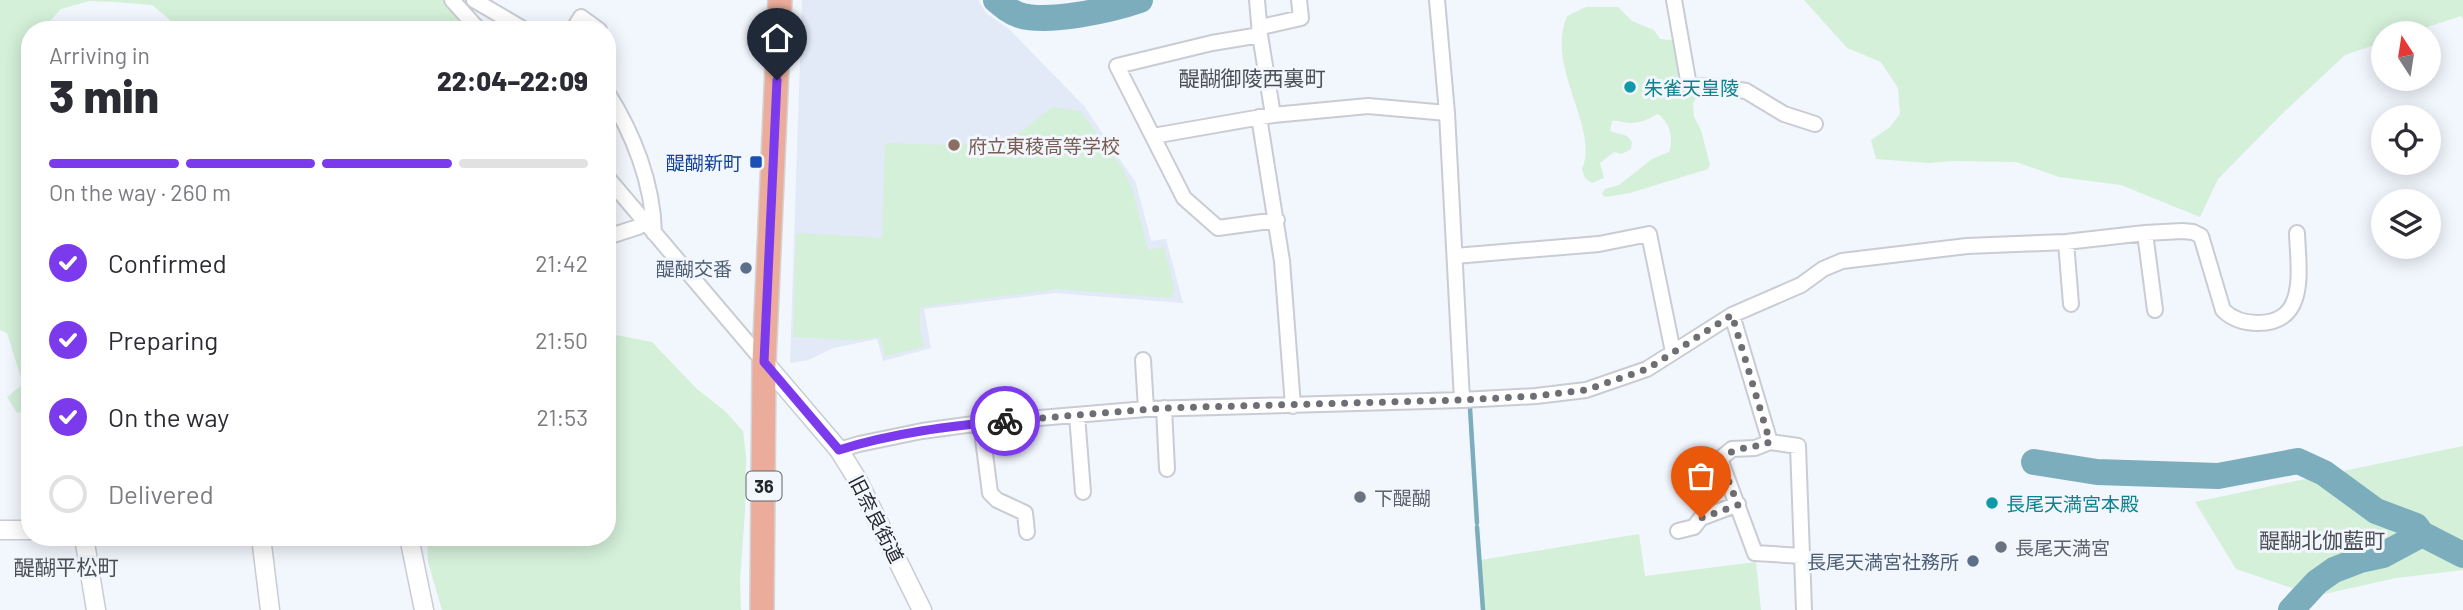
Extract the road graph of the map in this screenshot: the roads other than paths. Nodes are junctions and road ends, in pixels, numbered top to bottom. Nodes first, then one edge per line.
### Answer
1 (452, 0) edge
2 (474, 0) edge
3 (780, 0) edge
4 (1257, 0) edge
5 (1299, 0) edge
6 (1437, 0) edge
7 (1674, 0) edge
8 (471, 21) edge
9 (510, 21) edge
10 (1261, 31) junction
11 (616, 108) edge
12 (1447, 113) junction
13 (1266, 116) junction
14 (1815, 124) dead end
15 (1153, 136) junction
16 (616, 187) edge
17 (1277, 220) junction
18 (650, 227) junction
19 (2146, 233) junction
20 (2297, 233) dead end
21 (616, 235) edge
22 (2066, 242) junction
23 (1455, 256) junction
24 (2071, 304) dead end
25 (2155, 310) dead end
26 (1732, 315) junction
27 (1673, 352) junction
28 (1143, 359) dead end
29 (764, 362) junction
30 (1462, 400) junction
31 (1293, 406) junction
32 (1164, 408) junction
33 (1146, 409) junction
34 (1077, 415) junction
35 (981, 423) junction
36 (1770, 442) junction
37 (839, 450) junction
38 (1167, 469) dead end
39 (1083, 492) dead end
40 (1738, 505) junction
41 (0, 530) edge
42 (21, 530) edge
43 (1027, 531) dead end
44 (1678, 531) dead end
45 (85, 546) edge
46 (262, 546) edge
47 (411, 546) edge
48 (1802, 556) junction
49 (96, 610) edge
50 (270, 610) edge
51 (424, 610) edge
52 (762, 610) edge
53 (922, 610) edge
54 (1804, 610) edge

1 - 8 street
2 - 9 street
3 - 29 main road, 36
4 - 10 street
5 - 10 street
6 - 12 street
7 - 14 street
10 - 13 street
10 - 15 street
11 - 18 street
12 - 13 street
12 - 23 street
13 - 15 street
13 - 17 street
15 - 17 street
16 - 18 street, 旧奈良街道
17 - 31 street
18 - 21 street
18 - 29 street, 旧奈良街道
19 - 20 street
19 - 22 street
19 - 25 street
22 - 24 street
22 - 26 street
23 - 27 street
23 - 30 street
26 - 27 street
26 - 36 street
27 - 30 street
28 - 33 street
29 - 37 street, 旧奈良街道
29 - 52 main road, 36
30 - 31 street
31 - 32 street
32 - 33 street
32 - 38 street
33 - 34 street
34 - 35 street
34 - 39 street
35 - 37 street
35 - 43 street
36 - 40 street
36 - 48 street
37 - 53 street, 旧奈良街道
40 - 44 street
40 - 48 street
41 - 42 street
45 - 49 street
46 - 50 street
47 - 51 street
48 - 54 street

